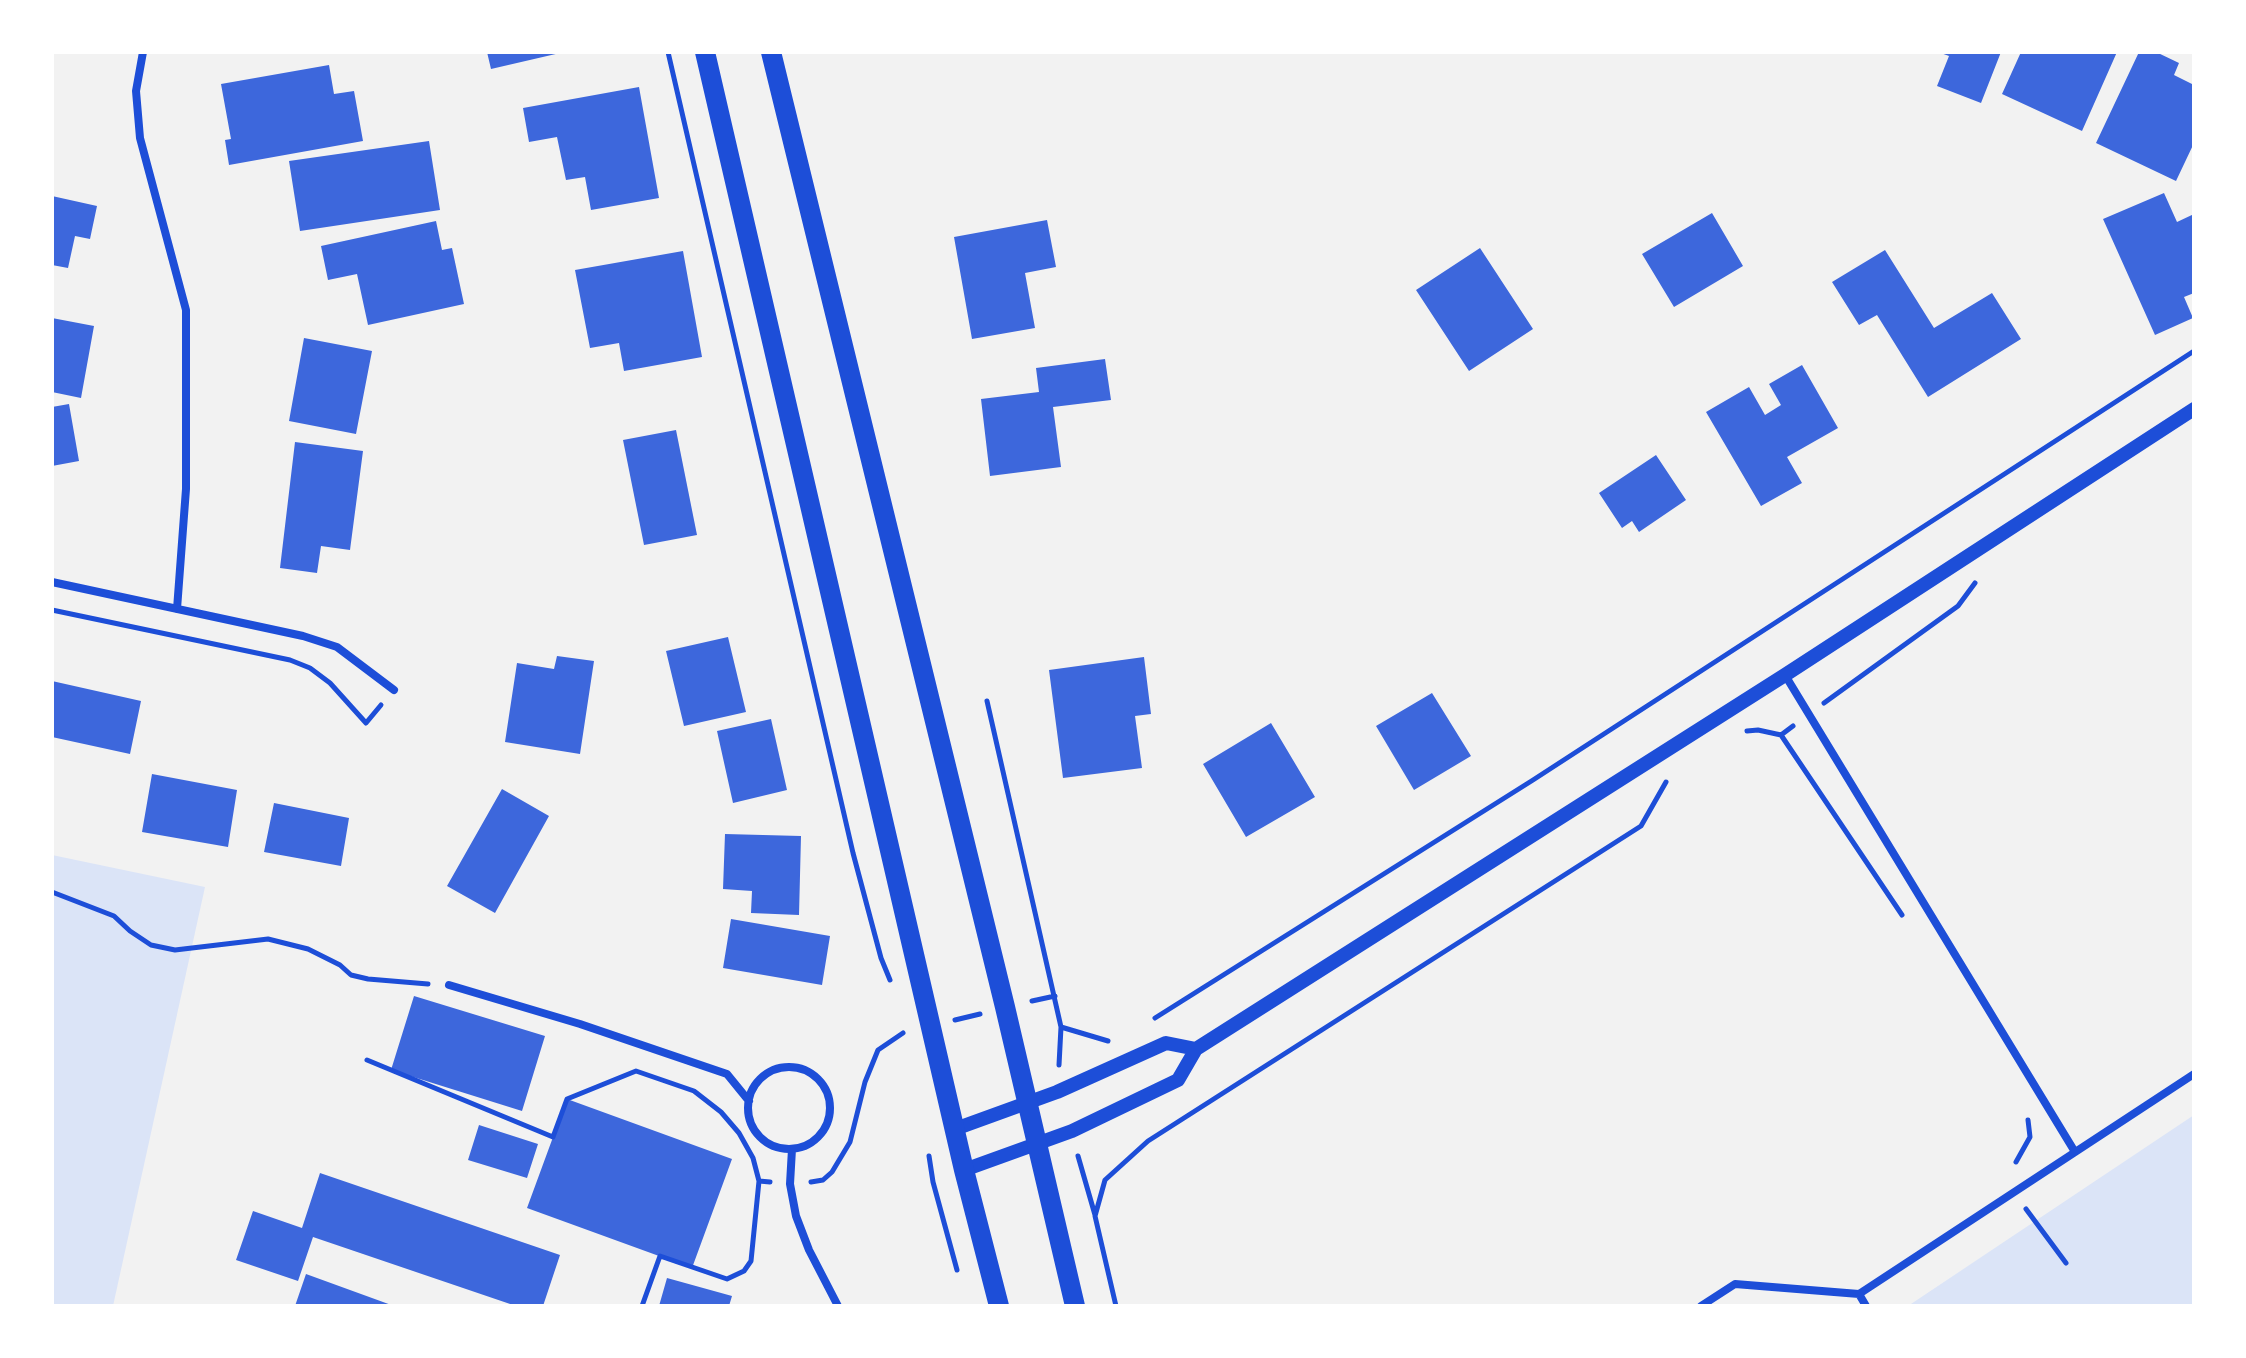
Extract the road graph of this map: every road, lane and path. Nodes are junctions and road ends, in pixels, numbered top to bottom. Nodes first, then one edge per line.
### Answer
1 (143, 52) edge
2 (668, 52) edge
3 (705, 52) edge
4 (771, 52) edge
5 (2194, 351) edge
6 (2194, 409) edge
7 (1978, 579) dead end
8 (52, 582) edge
9 (177, 609) junction
10 (52, 610) edge
11 (1785, 675) junction
12 (394, 690) joint
13 (987, 701) dead end
14 (1809, 714) junction
15 (1735, 732) dead end
16 (1781, 735) junction
17 (1674, 771) dead end
18 (52, 892) edge
19 (1904, 919) dead end
20 (449, 985) joint
21 (896, 990) dead end
22 (1055, 996) dead end
23 (1143, 1026) dead end
24 (1061, 1027) dead end
25 (913, 1029) dead end
26 (1116, 1043) dead end
27 (1196, 1049) junction
28 (367, 1060) dead end
29 (2194, 1074) edge
30 (749, 1101) junction
31 (1028, 1104) junction
32 (2028, 1114) dead end
33 (955, 1129) junction
34 (1037, 1143) junction
35 (792, 1149) junction
36 (2075, 1152) junction
37 (964, 1170) junction
38 (759, 1181) junction
39 (790, 1184) junction
40 (2014, 1192) junction
41 (2066, 1263) dead end
42 (1859, 1294) junction
43 (642, 1306) edge
44 (838, 1306) edge
45 (999, 1306) edge
46 (1075, 1306) edge
47 (1116, 1306) edge
48 (1701, 1306) edge
49 (1866, 1306) edge

1 - 9 street
2 - 21 path
3 - 33 main road
4 - 31 main road
5 - 23 path
6 - 11 street
7 - 14 path
8 - 9 street
9 - 12 street
10 - 12 path
11 - 14 street
11 - 27 street
13 - 22 path
14 - 16 path
14 - 36 street
15 - 16 path
16 - 19 path
17 - 47 path
18 - 20 path
20 - 30 street
24 - 26 path
25 - 39 path
27 - 31 street
27 - 34 street
28 - 38 path
29 - 36 street
30 - 35 street
30 - 35 street
31 - 33 street
31 - 34 main road
32 - 40 path
33 - 37 main road
34 - 37 street
34 - 46 main road
35 - 39 street
36 - 40 street
37 - 45 main road
38 - 39 path
38 - 43 path
39 - 44 street
40 - 41 path
40 - 42 street
42 - 48 street
42 - 49 street

